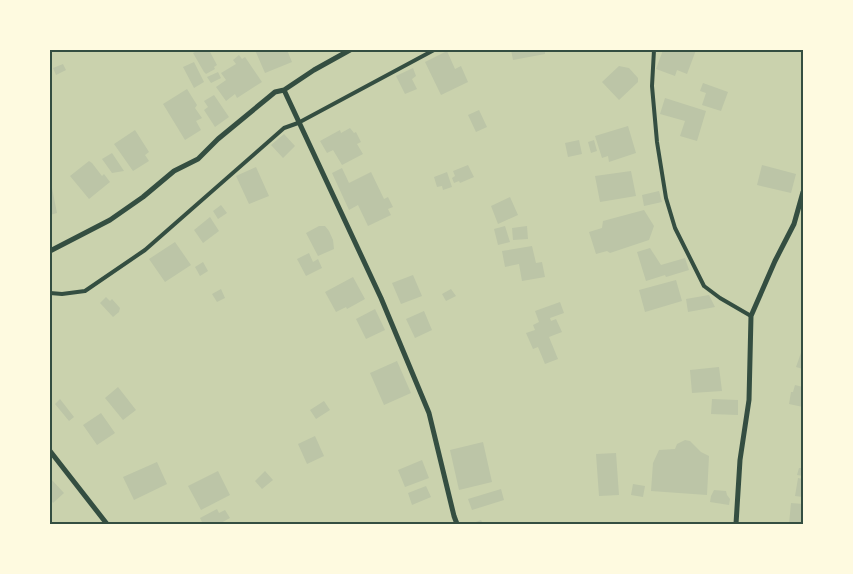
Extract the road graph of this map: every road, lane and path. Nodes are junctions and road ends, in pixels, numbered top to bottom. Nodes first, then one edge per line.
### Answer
1 (350, 50) edge
2 (434, 50) edge
3 (654, 50) edge
4 (284, 90) junction
5 (298, 123) junction
6 (803, 192) edge
7 (50, 251) edge
8 (50, 293) edge
9 (751, 316) junction
10 (50, 451) edge
11 (108, 524) edge
12 (457, 524) edge
13 (736, 524) edge

1 - 4 street
2 - 5 lane
3 - 9 lane
4 - 5 street
4 - 7 street
5 - 8 lane
5 - 12 street
6 - 9 street
9 - 13 street
10 - 11 street

